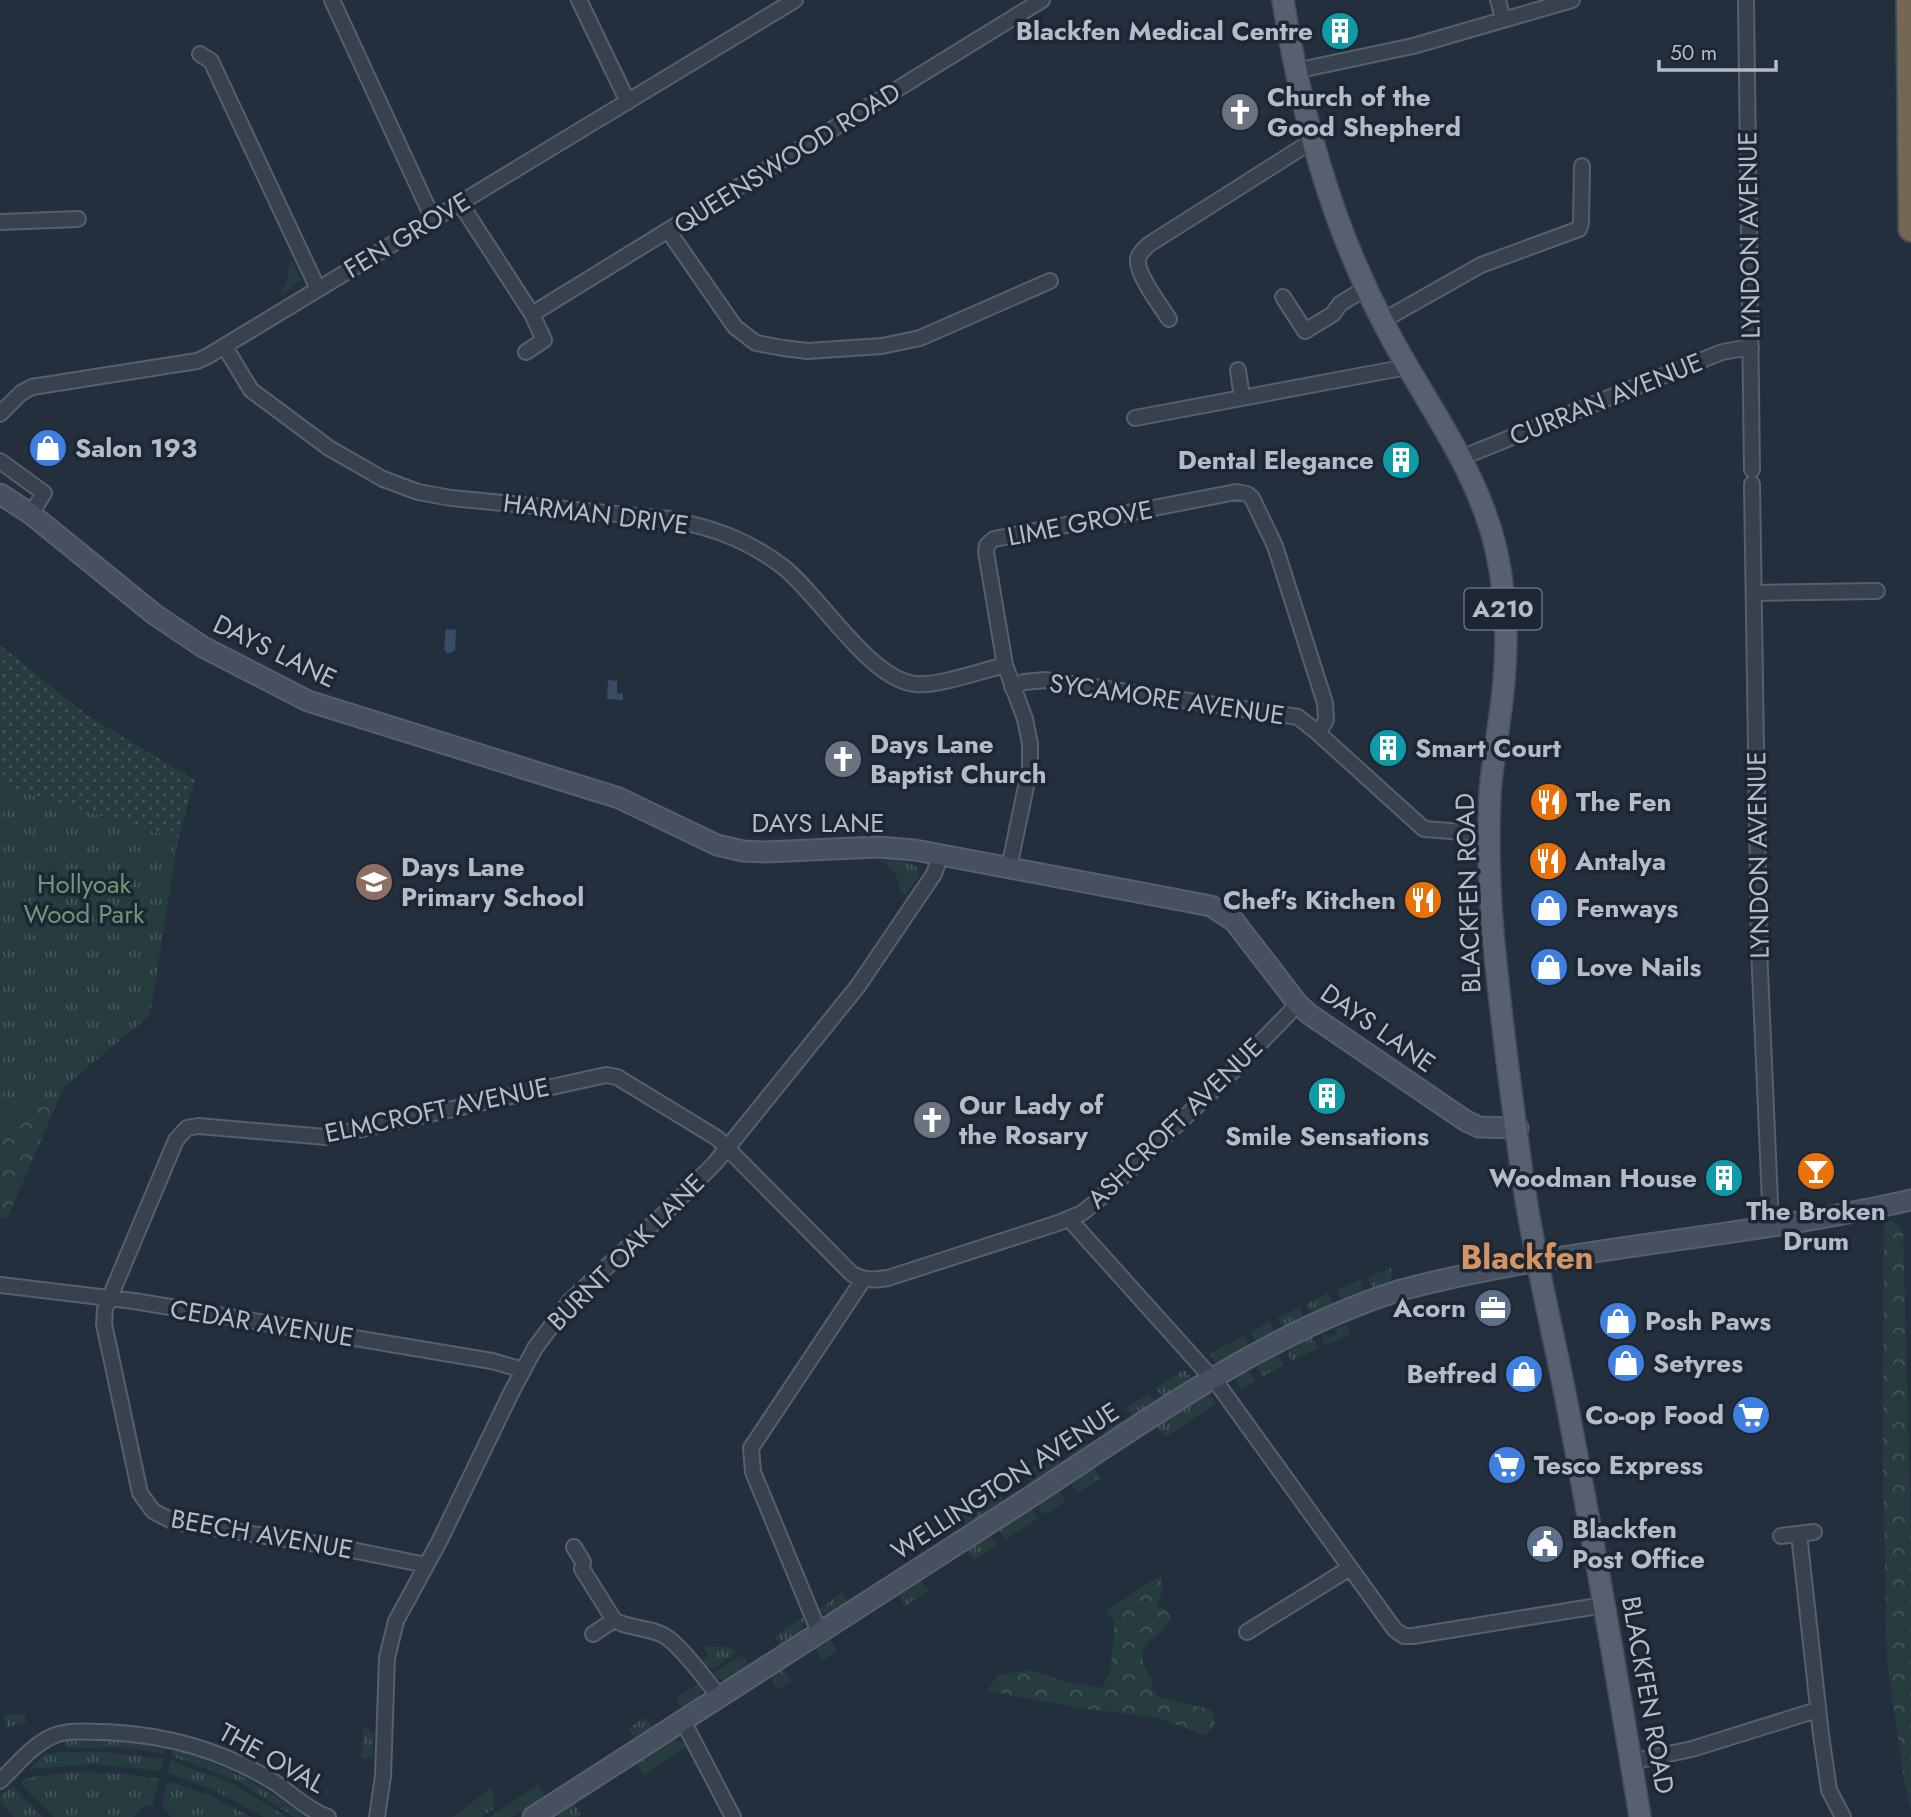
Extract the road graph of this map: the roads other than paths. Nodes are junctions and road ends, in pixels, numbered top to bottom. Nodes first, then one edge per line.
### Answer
1 (332, 0) edge
2 (579, 0) edge
3 (1042, 0) edge
4 (1283, 0) edge
5 (1498, 0) edge
6 (1572, 0) edge
7 (1746, 0) edge
8 (1909, 0) edge
9 (788, 2) edge
10 (1503, 19) junction
11 (200, 54) dead end
12 (1295, 71) junction
13 (628, 102) junction
14 (1312, 141) junction
15 (1582, 166) dead end
16 (460, 203) junction
17 (78, 219) dead end
18 (433, 219) junction
19 (0, 222) edge
20 (1911, 229) edge
21 (668, 232) junction
22 (1050, 281) dead end
23 (1366, 288) junction
24 (318, 289) junction
25 (1283, 297) dead end
26 (532, 314) junction
27 (1169, 318) dead end
28 (1382, 321) junction
29 (225, 346) junction
30 (1751, 347) junction
31 (526, 352) dead end
32 (1407, 367) junction
33 (1238, 370) dead end
34 (1242, 398) junction
35 (0, 414) edge
36 (1135, 418) dead end
37 (1463, 457) junction
38 (0, 461) edge
39 (0, 494) edge
40 (31, 514) junction
41 (1877, 591) dead end
42 (1754, 593) junction
43 (1005, 666) junction
44 (1012, 687) junction
45 (1318, 733) junction
46 (1490, 834) junction
47 (941, 854) junction
48 (1009, 868) junction
49 (1298, 1004) junction
50 (1518, 1128) junction
51 (727, 1148) junction
52 (1911, 1200) edge
53 (1069, 1219) junction
54 (1771, 1226) junction
55 (1539, 1259) junction
56 (863, 1280) junction
57 (0, 1285) edge
58 (110, 1298) junction
59 (523, 1370) junction
60 (1212, 1380) junction
61 (1782, 1536) dead end
62 (574, 1547) dead end
63 (426, 1565) junction
64 (1350, 1568) junction
65 (1604, 1605) junction
66 (614, 1620) junction
67 (1247, 1632) dead end
68 (593, 1634) dead end
69 (820, 1634) junction
70 (720, 1698) junction
71 (1817, 1710) junction
72 (683, 1721) junction
73 (1631, 1762) junction
74 (0, 1781) edge
75 (328, 1817) edge
76 (377, 1817) edge
77 (533, 1817) edge
78 (733, 1817) edge
79 (1640, 1817) edge
80 (1843, 1817) edge

1 - 18 street
2 - 13 street
3 - 21 street, QUEENSWOOD ROAD
4 - 12 main road, BLACKFEN ROAD / A210
5 - 10 street
6 - 10 street
7 - 30 street, LYNDON AVENUE
8 - 20 highway
9 - 13 street, FEN GROVE
10 - 12 street
11 - 24 street
12 - 14 main road, BLACKFEN ROAD / A210
13 - 16 street, FEN GROVE
14 - 23 main road, BLACKFEN ROAD / A210
14 - 27 street
15 - 28 street
16 - 18 street, FEN GROVE
16 - 26 street
17 - 19 street
18 - 24 street, FEN GROVE
21 - 22 street
21 - 26 street, QUEENSWOOD ROAD
23 - 25 street
23 - 28 main road, BLACKFEN ROAD / A210
24 - 29 street, FEN GROVE
26 - 31 street
28 - 32 main road, BLACKFEN ROAD / A210
29 - 35 street, FEN GROVE
29 - 43 street, HARMAN DRIVE
30 - 37 street, CURRAN AVENUE
30 - 42 street, LYNDON AVENUE
32 - 34 street
32 - 37 main road, BLACKFEN ROAD / A210
33 - 34 street
34 - 36 street
37 - 46 main road, BLACKFEN ROAD / A210
38 - 40 street
39 - 40 street, DAYS LANE
40 - 47 street, DAYS LANE
41 - 42 street
42 - 54 street, LYNDON AVENUE
43 - 44 street, LIME GROVE
43 - 45 street, LIME GROVE
44 - 45 street, SYCAMORE AVENUE
44 - 48 street, LIME GROVE
45 - 46 street, SYCAMORE AVENUE
46 - 50 main road, BLACKFEN ROAD / A210
47 - 48 street, DAYS LANE
47 - 51 street, BURNT OAK LANE
48 - 49 street, DAYS LANE
49 - 50 street, DAYS LANE
49 - 53 street, ASHCROFT AVENUE
50 - 55 main road, BLACKFEN ROAD / A210
51 - 56 street
51 - 58 street, ELMCROFT AVENUE
51 - 59 street, BURNT OAK LANE
52 - 54 street, WELLINGTON AVENUE
53 - 56 street, ASHCROFT AVENUE
53 - 60 street
54 - 55 street, WELLINGTON AVENUE
55 - 60 street, WELLINGTON AVENUE
55 - 65 main road, BLACKFEN ROAD / A210
56 - 69 street
57 - 58 street, CEDAR AVENUE
58 - 59 street, CEDAR AVENUE
58 - 63 street, BEECH AVENUE
59 - 63 street, BURNT OAK LANE
60 - 64 street
60 - 69 street, WELLINGTON AVENUE
61 - 71 street
62 - 66 street
63 - 76 street, BURNT OAK LANE
64 - 65 street
64 - 67 street
65 - 73 main road, BLACKFEN ROAD / A210
66 - 68 street
66 - 70 street
69 - 70 street, WELLINGTON AVENUE
70 - 72 street, WELLINGTON AVENUE
71 - 73 street
71 - 80 street
72 - 77 street, WELLINGTON AVENUE
72 - 78 street
73 - 79 main road, BLACKFEN ROAD / A210
74 - 75 street, THE OVAL

